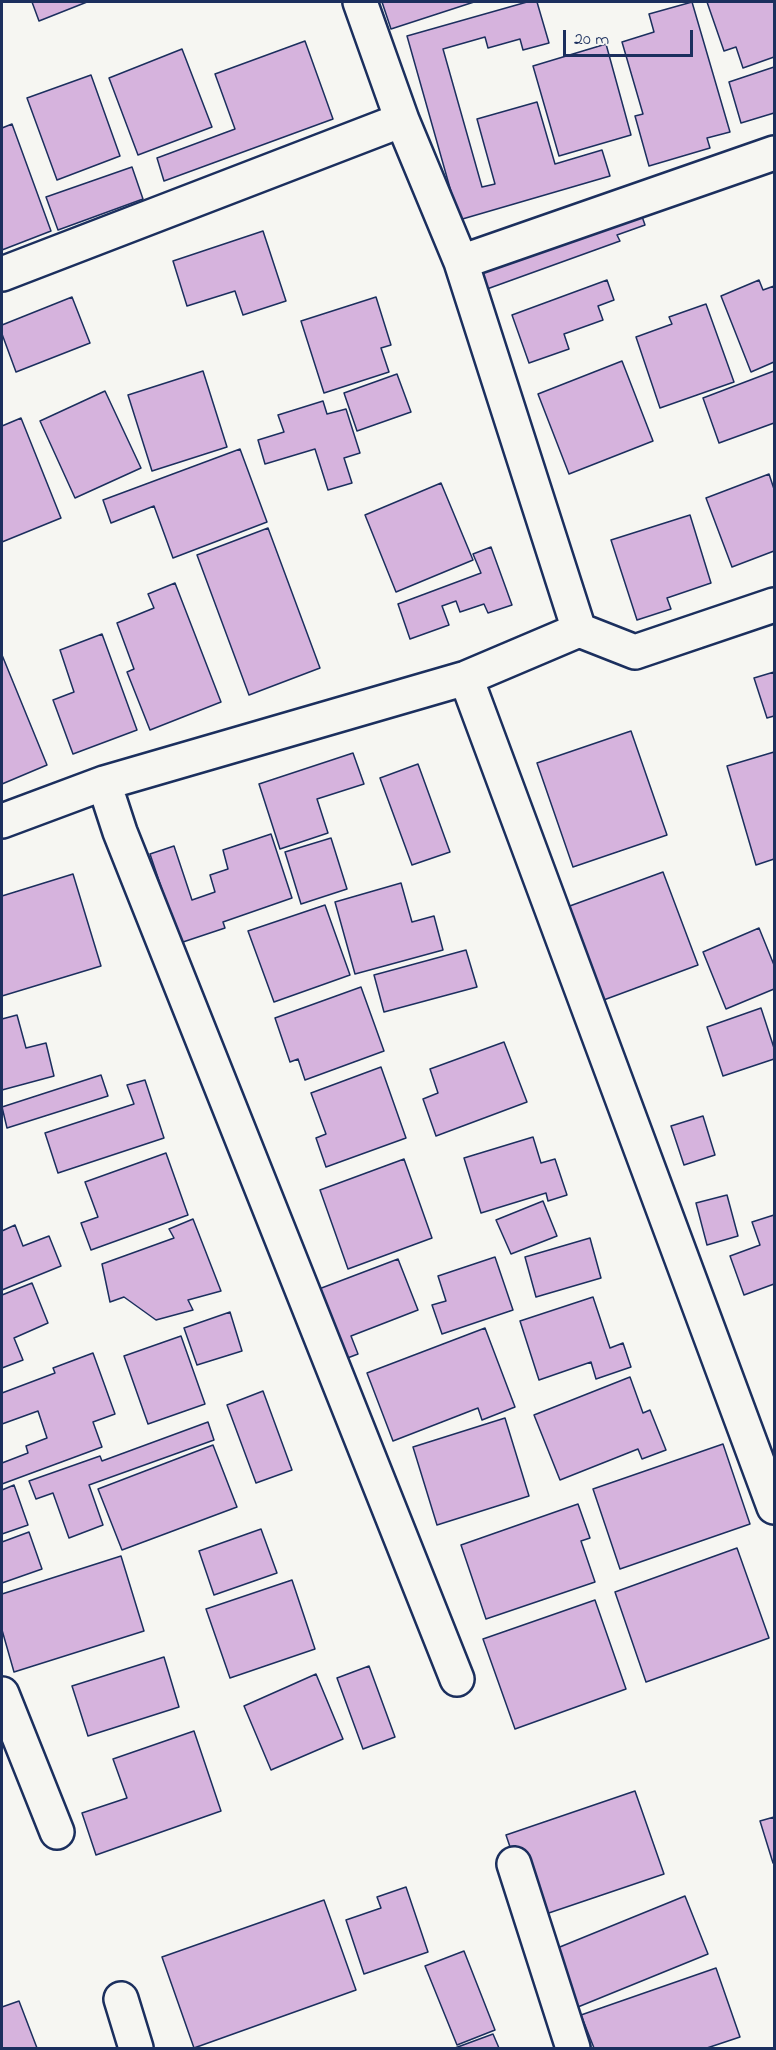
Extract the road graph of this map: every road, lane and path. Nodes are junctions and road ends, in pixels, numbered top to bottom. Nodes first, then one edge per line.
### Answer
1 (360, 2) edge
2 (402, 120) junction
3 (774, 153) edge
4 (461, 262) junction
5 (2, 274) edge
6 (774, 605) edge
7 (579, 630) junction
8 (466, 678) junction
9 (104, 783) junction
10 (2, 821) edge
11 (774, 1507) edge
12 (457, 1679) dead end
13 (2, 1694) edge
14 (57, 1832) dead end
15 (514, 1864) dead end
16 (121, 1999) dead end
17 (136, 2049) edge
18 (573, 2049) edge

1 - 2 street
2 - 4 street
2 - 5 street
3 - 4 street
4 - 7 street
6 - 7 street
7 - 8 street
8 - 9 street
8 - 11 street
9 - 10 street
9 - 12 street
13 - 14 street
15 - 18 street
16 - 17 street

